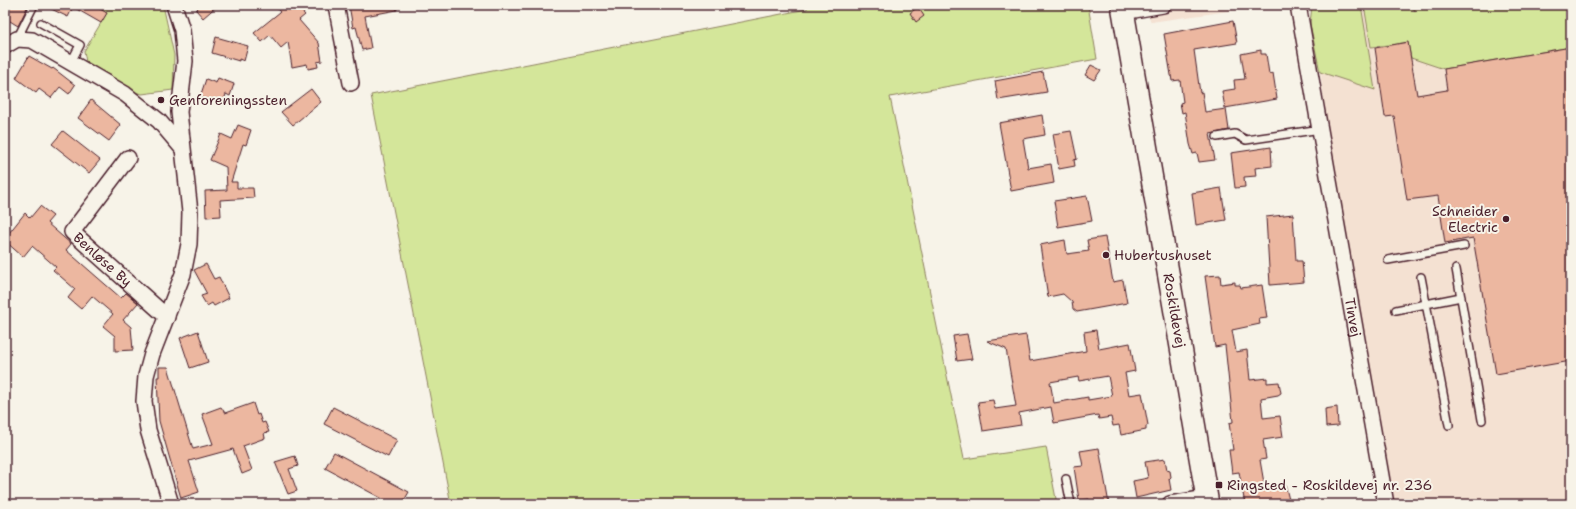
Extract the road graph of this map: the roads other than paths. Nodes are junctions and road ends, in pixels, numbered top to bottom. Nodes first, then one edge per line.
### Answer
1 (34, 5) edge
2 (174, 5) edge
3 (336, 5) edge
4 (1163, 5) edge
5 (1298, 5) edge
6 (1123, 8) edge
7 (41, 23) dead end
8 (11, 42) edge
9 (71, 62) junction
10 (351, 84) dead end
11 (179, 112) junction
12 (159, 121) junction
13 (1321, 129) junction
14 (1217, 137) dead end
15 (182, 148) junction
16 (128, 158) dead end
17 (1464, 246) dead end
18 (1388, 260) dead end
19 (1456, 269) dead end
20 (1421, 277) dead end
21 (1461, 297) junction
22 (1426, 305) junction
23 (1396, 310) dead end
24 (167, 317) junction
25 (1482, 420) dead end
26 (1449, 425) dead end
27 (1066, 479) dead end
28 (1208, 501) edge
29 (170, 504) edge
30 (1071, 504) edge
31 (1170, 504) edge
32 (1386, 504) edge

1 - 8 lane
2 - 11 street
3 - 10 street
4 - 6 street
5 - 13 street, Tinvej
6 - 28 street, Roskildevej
7 - 9 lane
8 - 9 street
9 - 12 street
11 - 12 street
11 - 15 street
12 - 15 street
13 - 14 lane
13 - 32 street, Tinvej
15 - 24 street
16 - 24 street, Benløse By
17 - 18 lane
19 - 21 lane
20 - 22 lane
21 - 22 lane
21 - 25 lane
22 - 23 lane
22 - 26 lane
24 - 29 street
27 - 30 lane
28 - 31 street, Roskildevej

